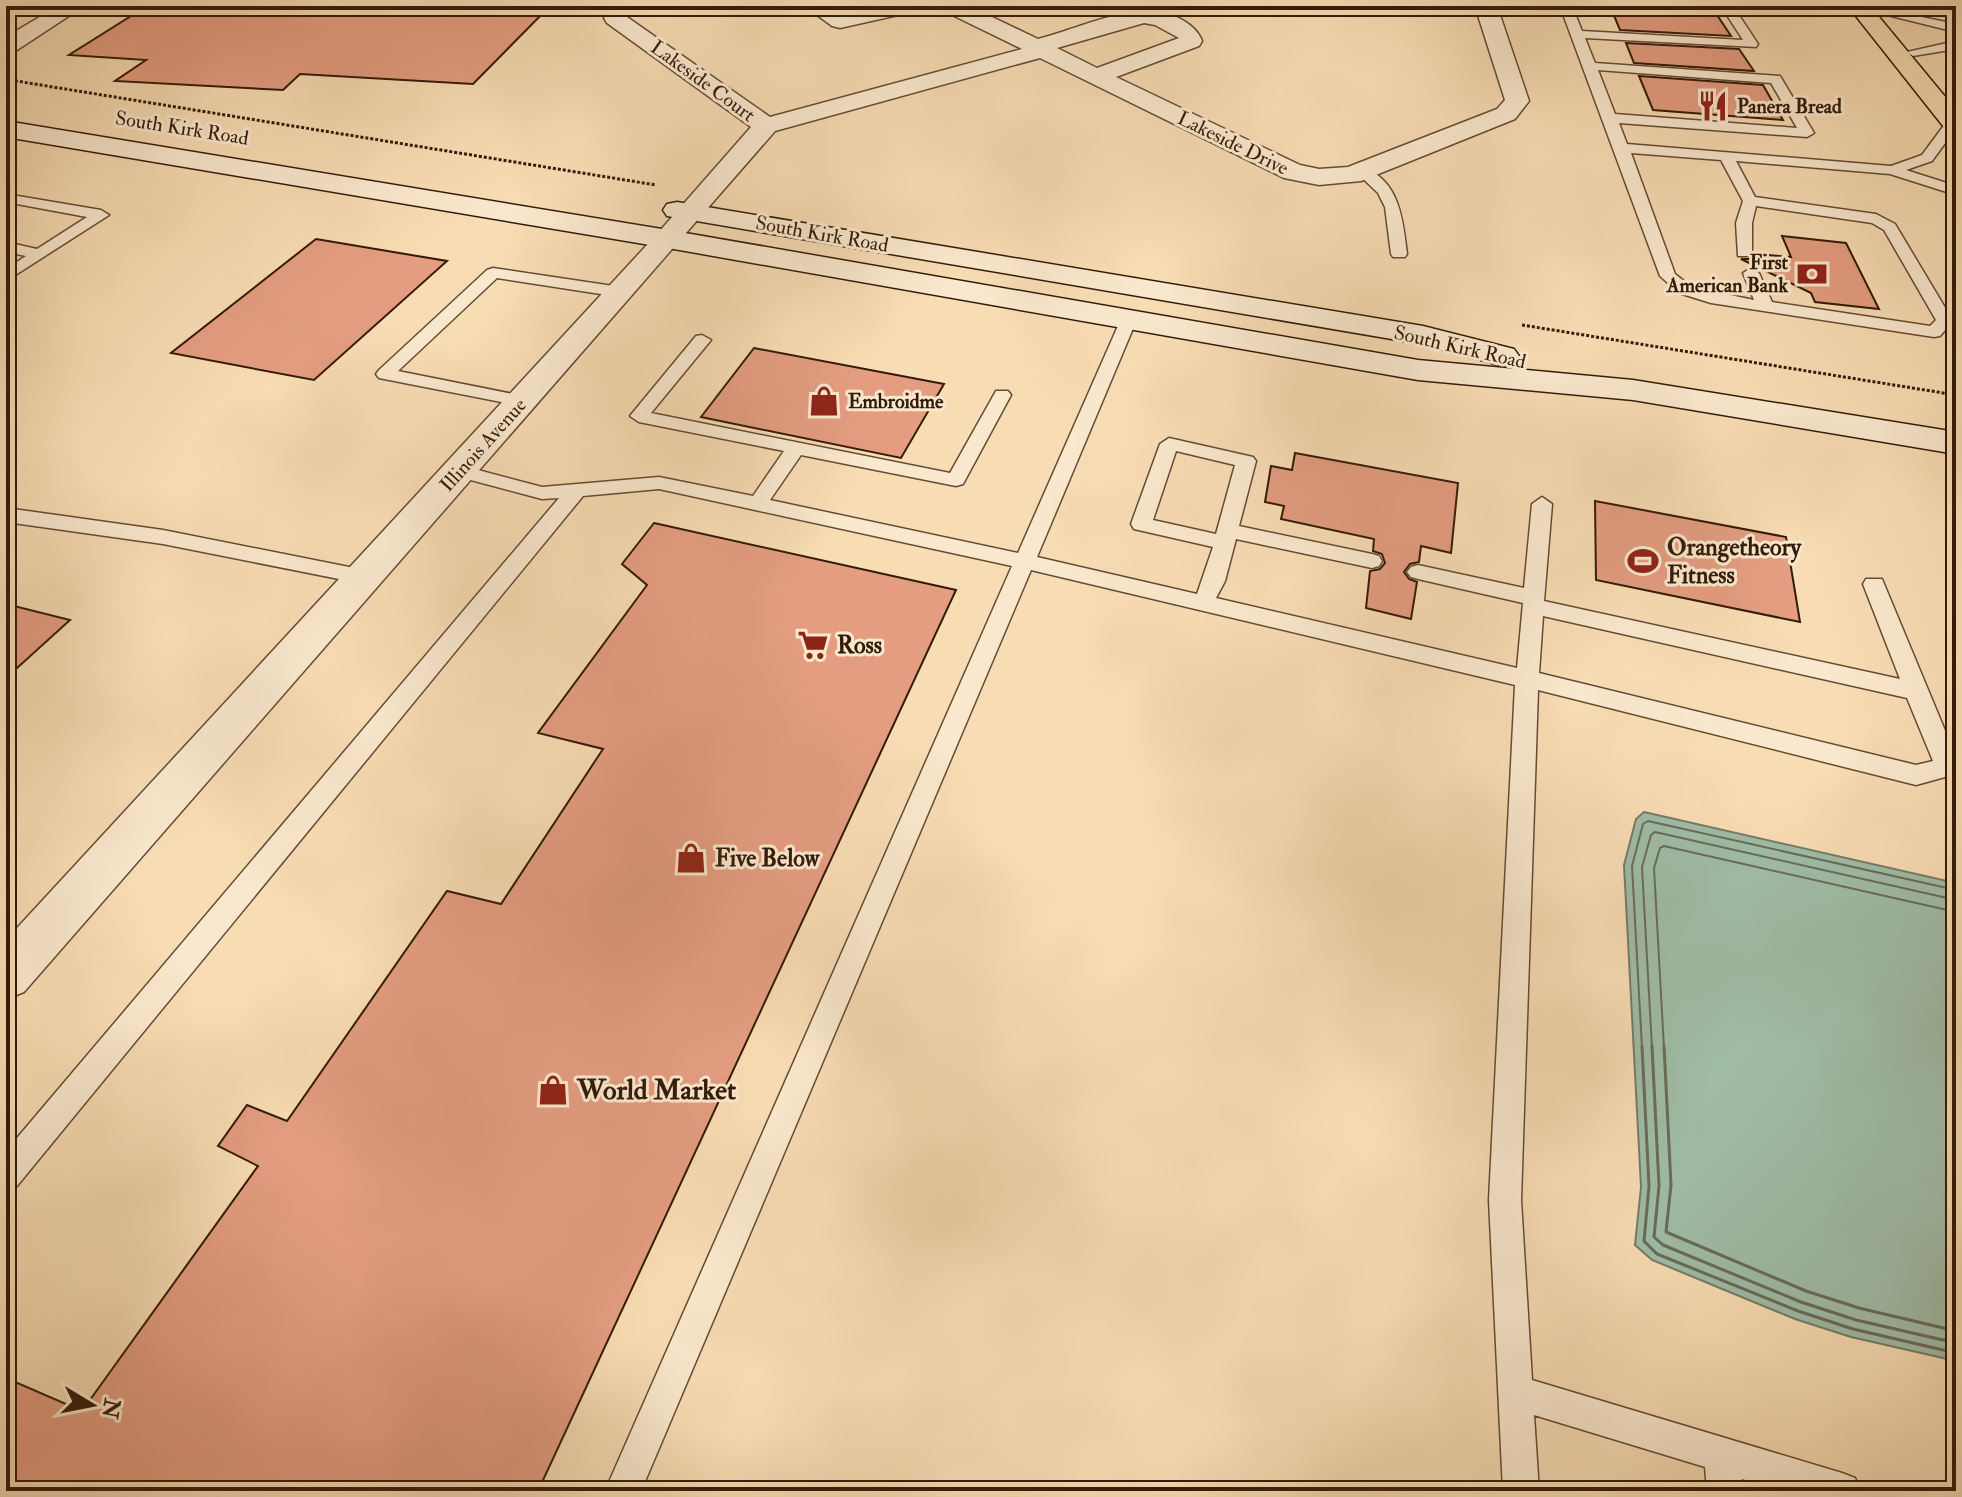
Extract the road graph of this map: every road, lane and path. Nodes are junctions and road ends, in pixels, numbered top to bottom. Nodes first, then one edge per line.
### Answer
1 (73, 6) edge
2 (625, 6) edge
3 (816, 6) edge
4 (908, 6) edge
5 (952, 6) edge
6 (1486, 6) edge
7 (1566, 6) edge
8 (1727, 6) edge
9 (1866, 7) edge
10 (1956, 28) edge
11 (1577, 34) junction
12 (1956, 45) edge
13 (6, 47) edge
14 (1039, 48) junction
15 (1913, 52) junction
16 (1590, 66) junction
17 (1096, 76) junction
18 (1956, 96) edge
19 (1610, 118) junction
20 (1955, 124) edge
21 (766, 126) junction
22 (6, 129) edge
23 (1622, 148) junction
24 (1726, 156) junction
25 (1892, 170) junction
26 (1362, 171) junction
27 (1956, 191) edge
28 (6, 198) edge
29 (1750, 201) junction
30 (645, 205) dead end
31 (691, 212) junction
32 (668, 239) junction
33 (6, 247) edge
34 (1744, 253) dead end
35 (40, 254) junction
36 (1399, 254) dead end
37 (1751, 273) dead end
38 (6, 276) edge
39 (620, 292) junction
40 (1765, 306) junction
41 (1129, 319) junction
42 (702, 340) dead end
43 (1633, 390) junction
44 (1002, 395) dead end
45 (522, 401) junction
46 (1956, 443) edge
47 (795, 449) junction
48 (459, 471) junction
49 (576, 491) junction
50 (1542, 504) dead end
51 (757, 505) junction
52 (6, 515) edge
53 (1225, 536) junction
54 (1024, 561) junction
55 (1372, 561) dead end
56 (1418, 572) dead end
57 (364, 577) junction
58 (1874, 584) dead end
59 (1533, 602) junction
60 (1203, 603) junction
61 (1527, 679) junction
62 (1916, 691) junction
63 (1952, 768) edge
64 (6, 976) edge
65 (6, 1175) edge
66 (1516, 1392) junction
67 (1722, 1455) junction
68 (623, 1491) edge
69 (1521, 1491) edge
70 (1725, 1491) edge
71 (1842, 1491) edge

1 - 13 street
2 - 21 street, Lakeside Court
3 - 4 street
5 - 14 street, Lakeside Drive
6 - 26 street, Lakeside Drive
7 - 11 lane
8 - 11 lane
9 - 10 lane
9 - 15 main road
9 - 20 main road
11 - 16 lane
12 - 15 lane
14 - 17 street, Lakeside Drive
14 - 17 street
14 - 21 street
15 - 18 main road
16 - 19 lane
16 - 19 lane
17 - 26 street, Lakeside Drive
19 - 23 lane
20 - 25 lane
21 - 31 street, Illinois Avenue
22 - 32 street, South Kirk Road
23 - 24 lane
23 - 40 lane
24 - 25 lane
24 - 29 lane
25 - 27 lane
26 - 36 lane
28 - 35 lane
29 - 34 lane
29 - 40 lane
30 - 31 street, South Kirk Road
31 - 32 street, Illinois Avenue
31 - 43 street, South Kirk Road
32 - 39 street, Illinois Avenue
32 - 41 street, South Kirk Road
33 - 35 lane
35 - 38 lane
37 - 40 lane
39 - 45 street, Illinois Avenue
39 - 45 lane
41 - 43 street, South Kirk Road
41 - 54 lane
42 - 47 lane
43 - 46 street, South Kirk Road
44 - 47 lane
45 - 48 street, Illinois Avenue
47 - 51 lane
48 - 49 lane
48 - 57 street, Illinois Avenue
49 - 51 lane
49 - 65 lane
50 - 59 lane
51 - 54 lane
52 - 57 lane
53 - 53 lane
53 - 55 lane
53 - 60 lane
54 - 60 lane
54 - 68 lane
56 - 59 lane
57 - 64 street, Illinois Avenue
58 - 62 lane
59 - 61 lane
59 - 62 lane
60 - 61 lane
61 - 63 lane
61 - 66 lane
62 - 63 lane
66 - 67 lane
66 - 69 lane
67 - 70 lane
67 - 71 lane

